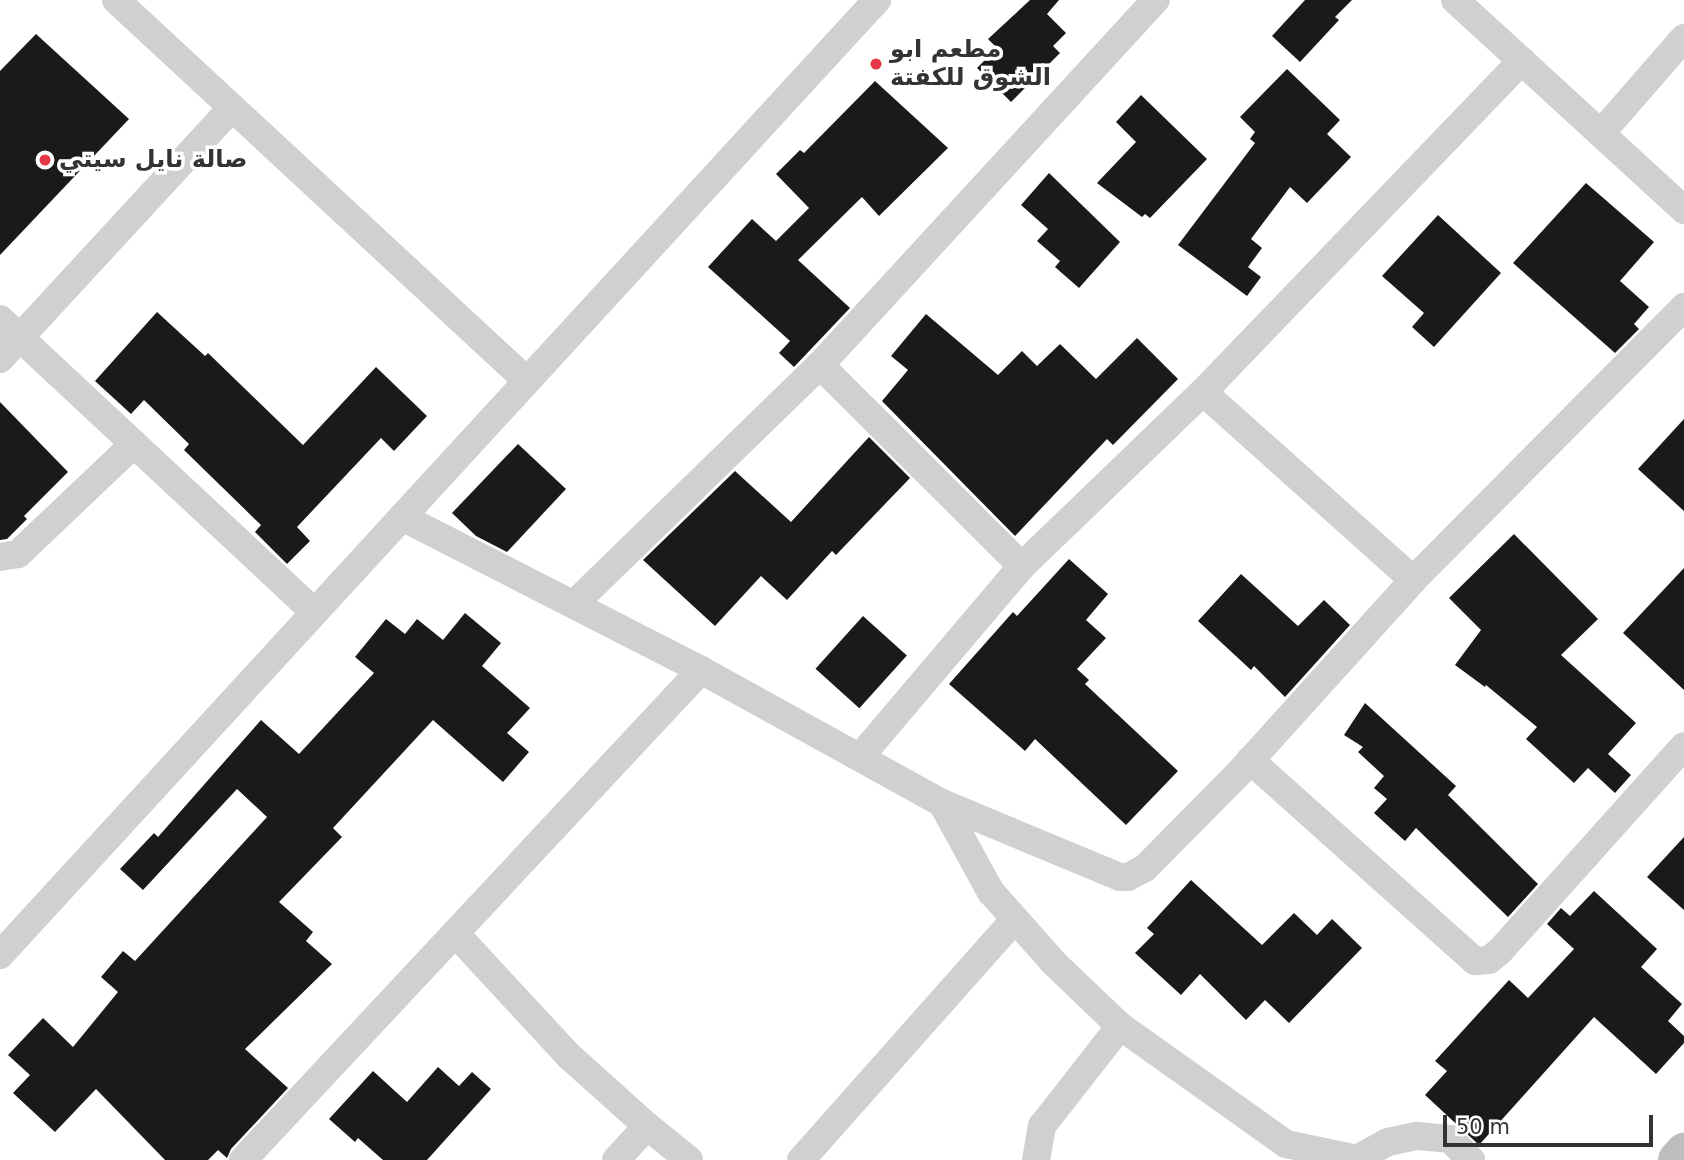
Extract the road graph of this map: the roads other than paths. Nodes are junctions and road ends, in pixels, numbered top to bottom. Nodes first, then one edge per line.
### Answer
1 (116, 0) edge
2 (877, 0) edge
3 (1156, 0) edge
4 (1455, 0) edge
5 (1684, 38) edge
6 (1522, 61) junction
7 (232, 108) junction
8 (1601, 133) junction
9 (1684, 210) edge
10 (1684, 307) edge
11 (10, 328) edge
12 (0, 359) edge
13 (820, 365) junction
14 (527, 381) junction
15 (1203, 392) junction
16 (134, 444) junction
17 (402, 517) junction
18 (0, 557) edge
19 (1022, 566) junction
20 (1413, 580) junction
21 (574, 604) junction
22 (314, 612) junction
23 (701, 670) junction
24 (1684, 746) edge
25 (860, 758) junction
26 (1250, 760) junction
27 (942, 803) junction
28 (1015, 919) junction
29 (455, 933) junction
30 (0, 955) edge
31 (1120, 1026) junction
32 (647, 1126) junction
33 (1684, 1152) edge
34 (252, 1157) edge
35 (616, 1160) edge
36 (689, 1160) edge
37 (801, 1160) edge
38 (1036, 1160) edge
39 (1357, 1160) edge
40 (1471, 1160) edge
41 (1677, 1160) edge

1 - 7 street
2 - 14 street
3 - 13 street
4 - 6 street
5 - 8 street
6 - 8 street
6 - 15 street
7 - 11 street
7 - 14 street
8 - 9 street
10 - 20 street
11 - 12 street
11 - 16 street
13 - 19 street
13 - 21 street
14 - 17 street
15 - 19 street
15 - 20 street
16 - 18 street
16 - 22 street
17 - 21 street
17 - 22 street
19 - 25 street
20 - 26 street
21 - 23 street
22 - 30 street
23 - 25 street
23 - 29 street
24 - 26 street
25 - 27 street
26 - 27 street
27 - 28 street
28 - 31 street
28 - 37 street
29 - 32 street
29 - 34 street
31 - 38 street
31 - 39 street
32 - 35 street
32 - 36 street
33 - 41 street
39 - 40 street

